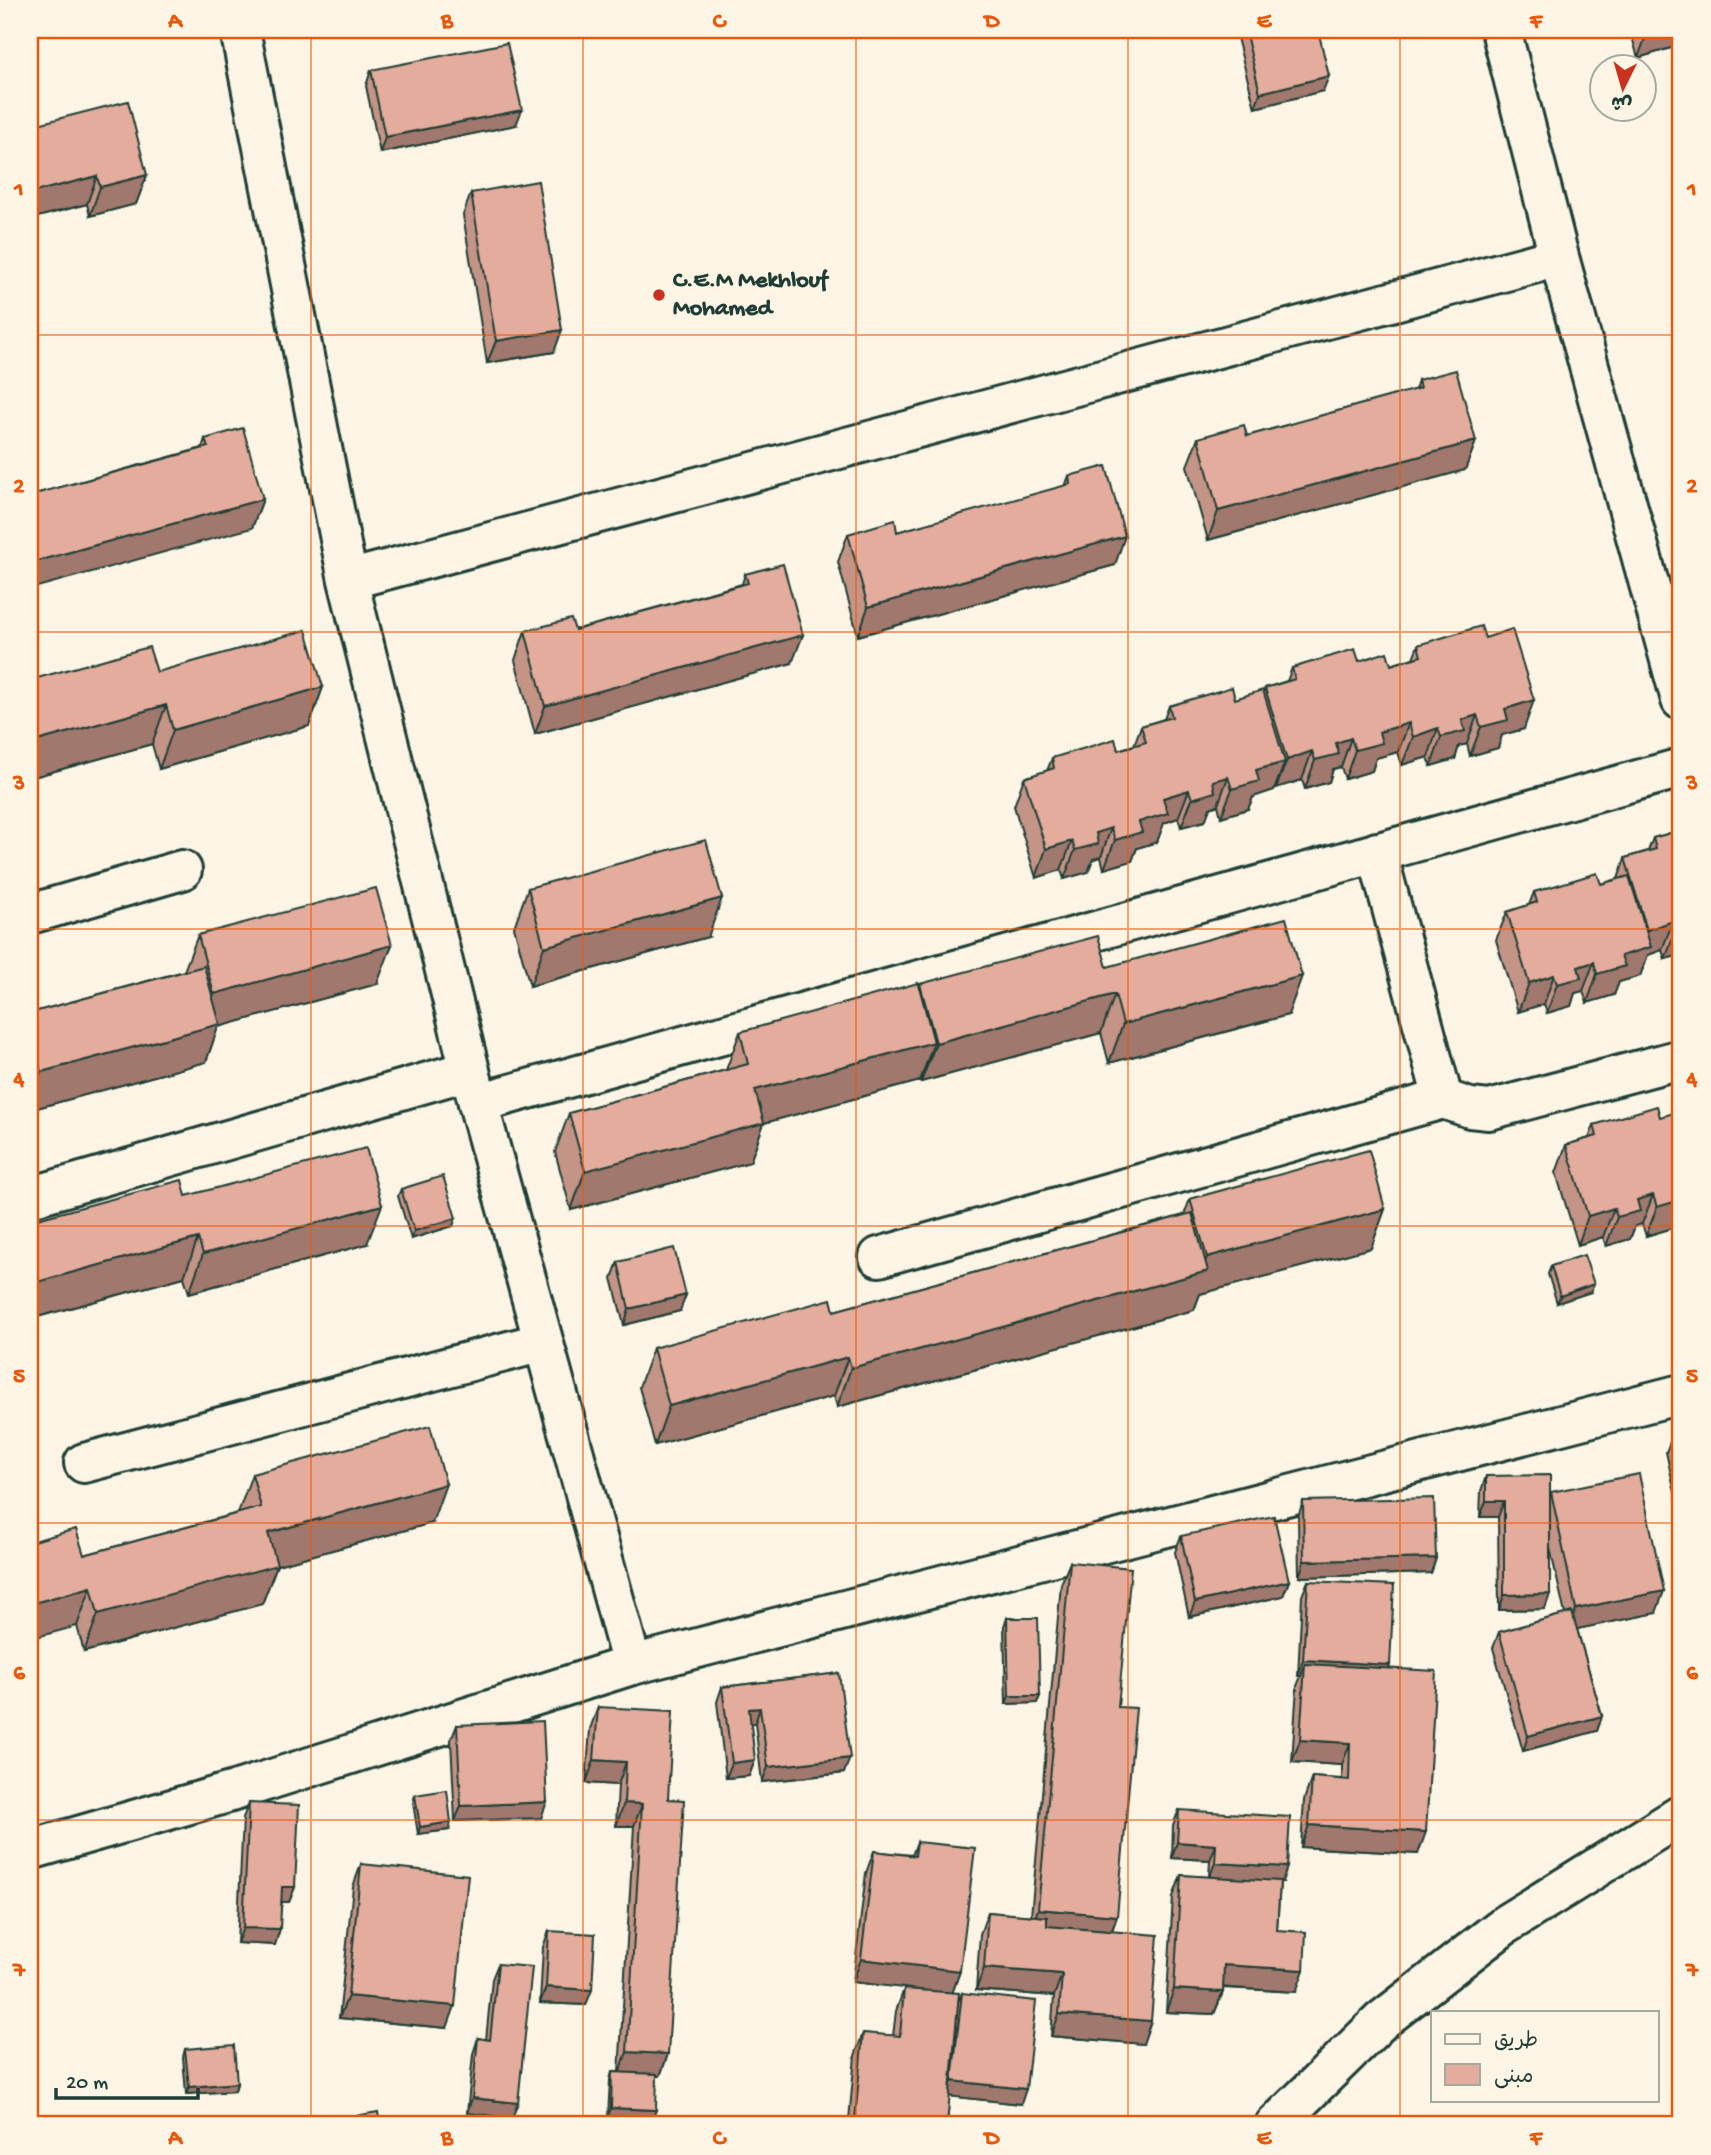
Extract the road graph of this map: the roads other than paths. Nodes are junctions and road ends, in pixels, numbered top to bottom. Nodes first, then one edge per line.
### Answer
1 (240, 30) edge
2 (1502, 30) edge
3 (1559, 257) junction
4 (348, 580) junction
5 (1681, 701) edge
6 (1681, 768) edge
7 (1377, 852) junction
8 (182, 870) dead end
9 (30, 914) edge
10 (1681, 1059) edge
11 (474, 1086) junction
12 (1443, 1099) junction
13 (30, 1197) edge
14 (878, 1257) dead end
15 (543, 1342) junction
16 (1681, 1394) edge
17 (84, 1463) dead end
18 (632, 1665) junction
19 (1681, 1815) edge
20 (30, 1850) edge
21 (1275, 2125) edge

1 - 4 street
2 - 3 street
3 - 4 street
3 - 5 street
4 - 11 street
6 - 7 street
7 - 11 street
7 - 12 street
8 - 9 street
10 - 12 street
11 - 13 street
11 - 15 street
12 - 14 street
15 - 17 street
15 - 18 street
16 - 18 street
18 - 20 street
19 - 21 street

